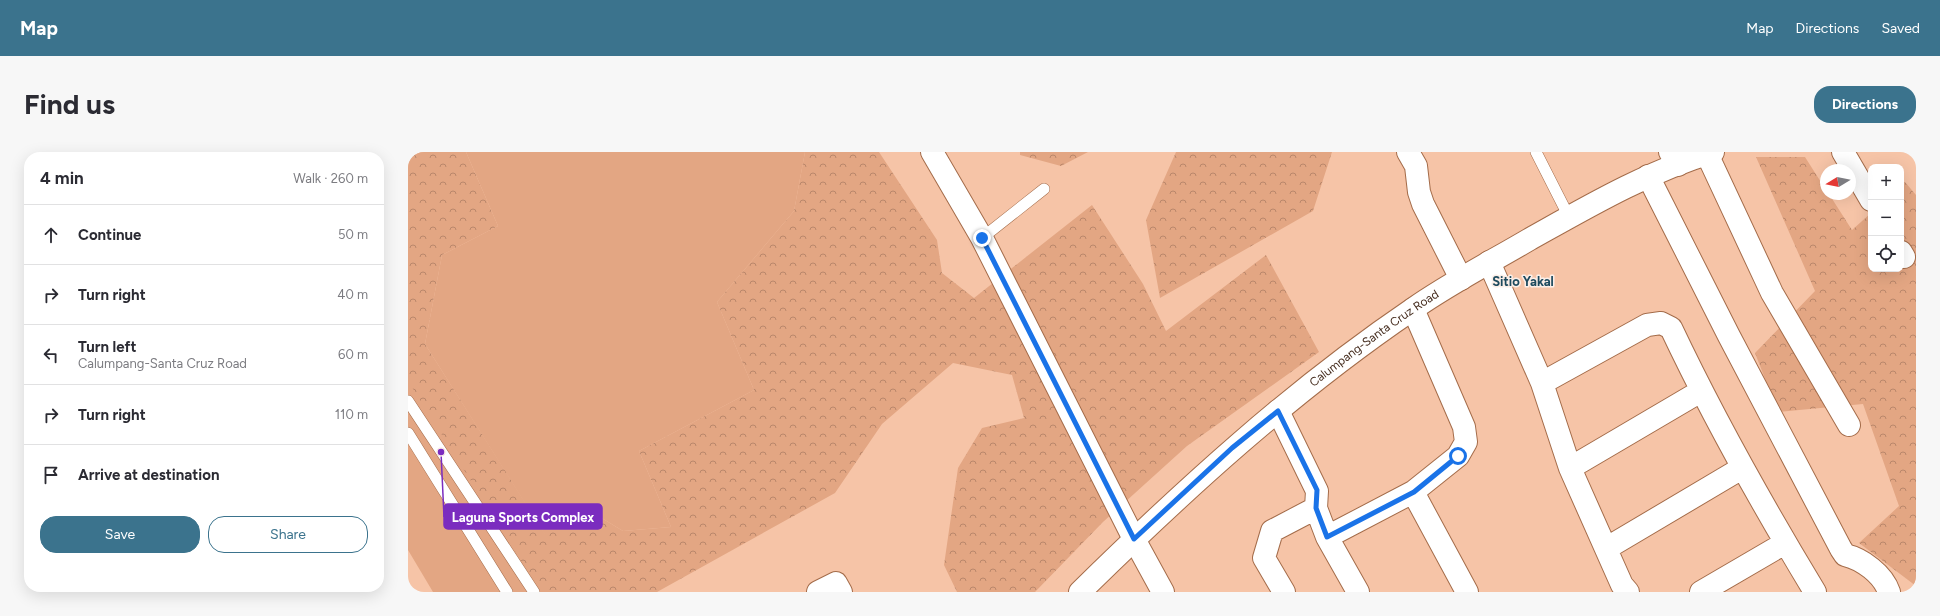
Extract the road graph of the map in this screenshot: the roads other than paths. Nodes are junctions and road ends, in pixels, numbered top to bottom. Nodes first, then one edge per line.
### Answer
1 (932, 152) edge
2 (1408, 152) edge
3 (1536, 152) edge
4 (1843, 152) edge
5 (1710, 153) edge
6 (1674, 159) edge
7 (1648, 176) junction
8 (1044, 189) dead end
9 (1868, 195) edge
10 (1568, 217) junction
11 (982, 238) junction
12 (1489, 262) junction
13 (1461, 279) junction
14 (1413, 309) junction
15 (1542, 383) junction
16 (1701, 391) junction
17 (408, 401) edge
18 (1278, 411) junction
19 (1849, 425) dead end
20 (408, 433) edge
21 (1570, 468) junction
22 (1742, 468) junction
23 (1414, 492) junction
24 (1316, 508) junction
25 (1327, 537) junction
26 (1134, 539) junction
27 (1785, 543) junction
28 (1607, 548) junction
29 (507, 592) edge
30 (534, 592) edge
31 (818, 592) edge
32 (841, 592) edge
33 (1080, 592) edge
34 (1163, 592) edge
35 (1284, 592) edge
36 (1358, 592) edge
37 (1467, 592) edge
38 (1628, 592) edge
39 (1701, 592) edge
40 (1815, 592) edge
41 (1888, 592) edge

1 - 11 street
2 - 13 street
3 - 10 lane
4 - 9 street
5 - 6 street, Calumpang-Santa Cruz Road
5 - 19 street
6 - 7 street, Calumpang-Santa Cruz Road
7 - 10 street, Calumpang-Santa Cruz Road
7 - 41 street
8 - 11 lane
10 - 12 street, Calumpang-Santa Cruz Road
11 - 26 street
12 - 13 street, Calumpang-Santa Cruz Road
12 - 15 street
13 - 14 street, Calumpang-Santa Cruz Road
14 - 18 street, Calumpang-Santa Cruz Road
14 - 23 street
15 - 16 street
15 - 21 street
16 - 21 street
16 - 22 street
17 - 30 lane
18 - 24 street
18 - 26 street, Calumpang-Santa Cruz Road
20 - 29 lane
21 - 28 street
22 - 27 street
22 - 28 street
23 - 25 street
23 - 37 street
24 - 25 street
24 - 35 street
25 - 36 street
26 - 33 street, Calumpang-Santa Cruz Road
26 - 34 street
27 - 39 street
27 - 40 street
28 - 38 street
31 - 32 street

